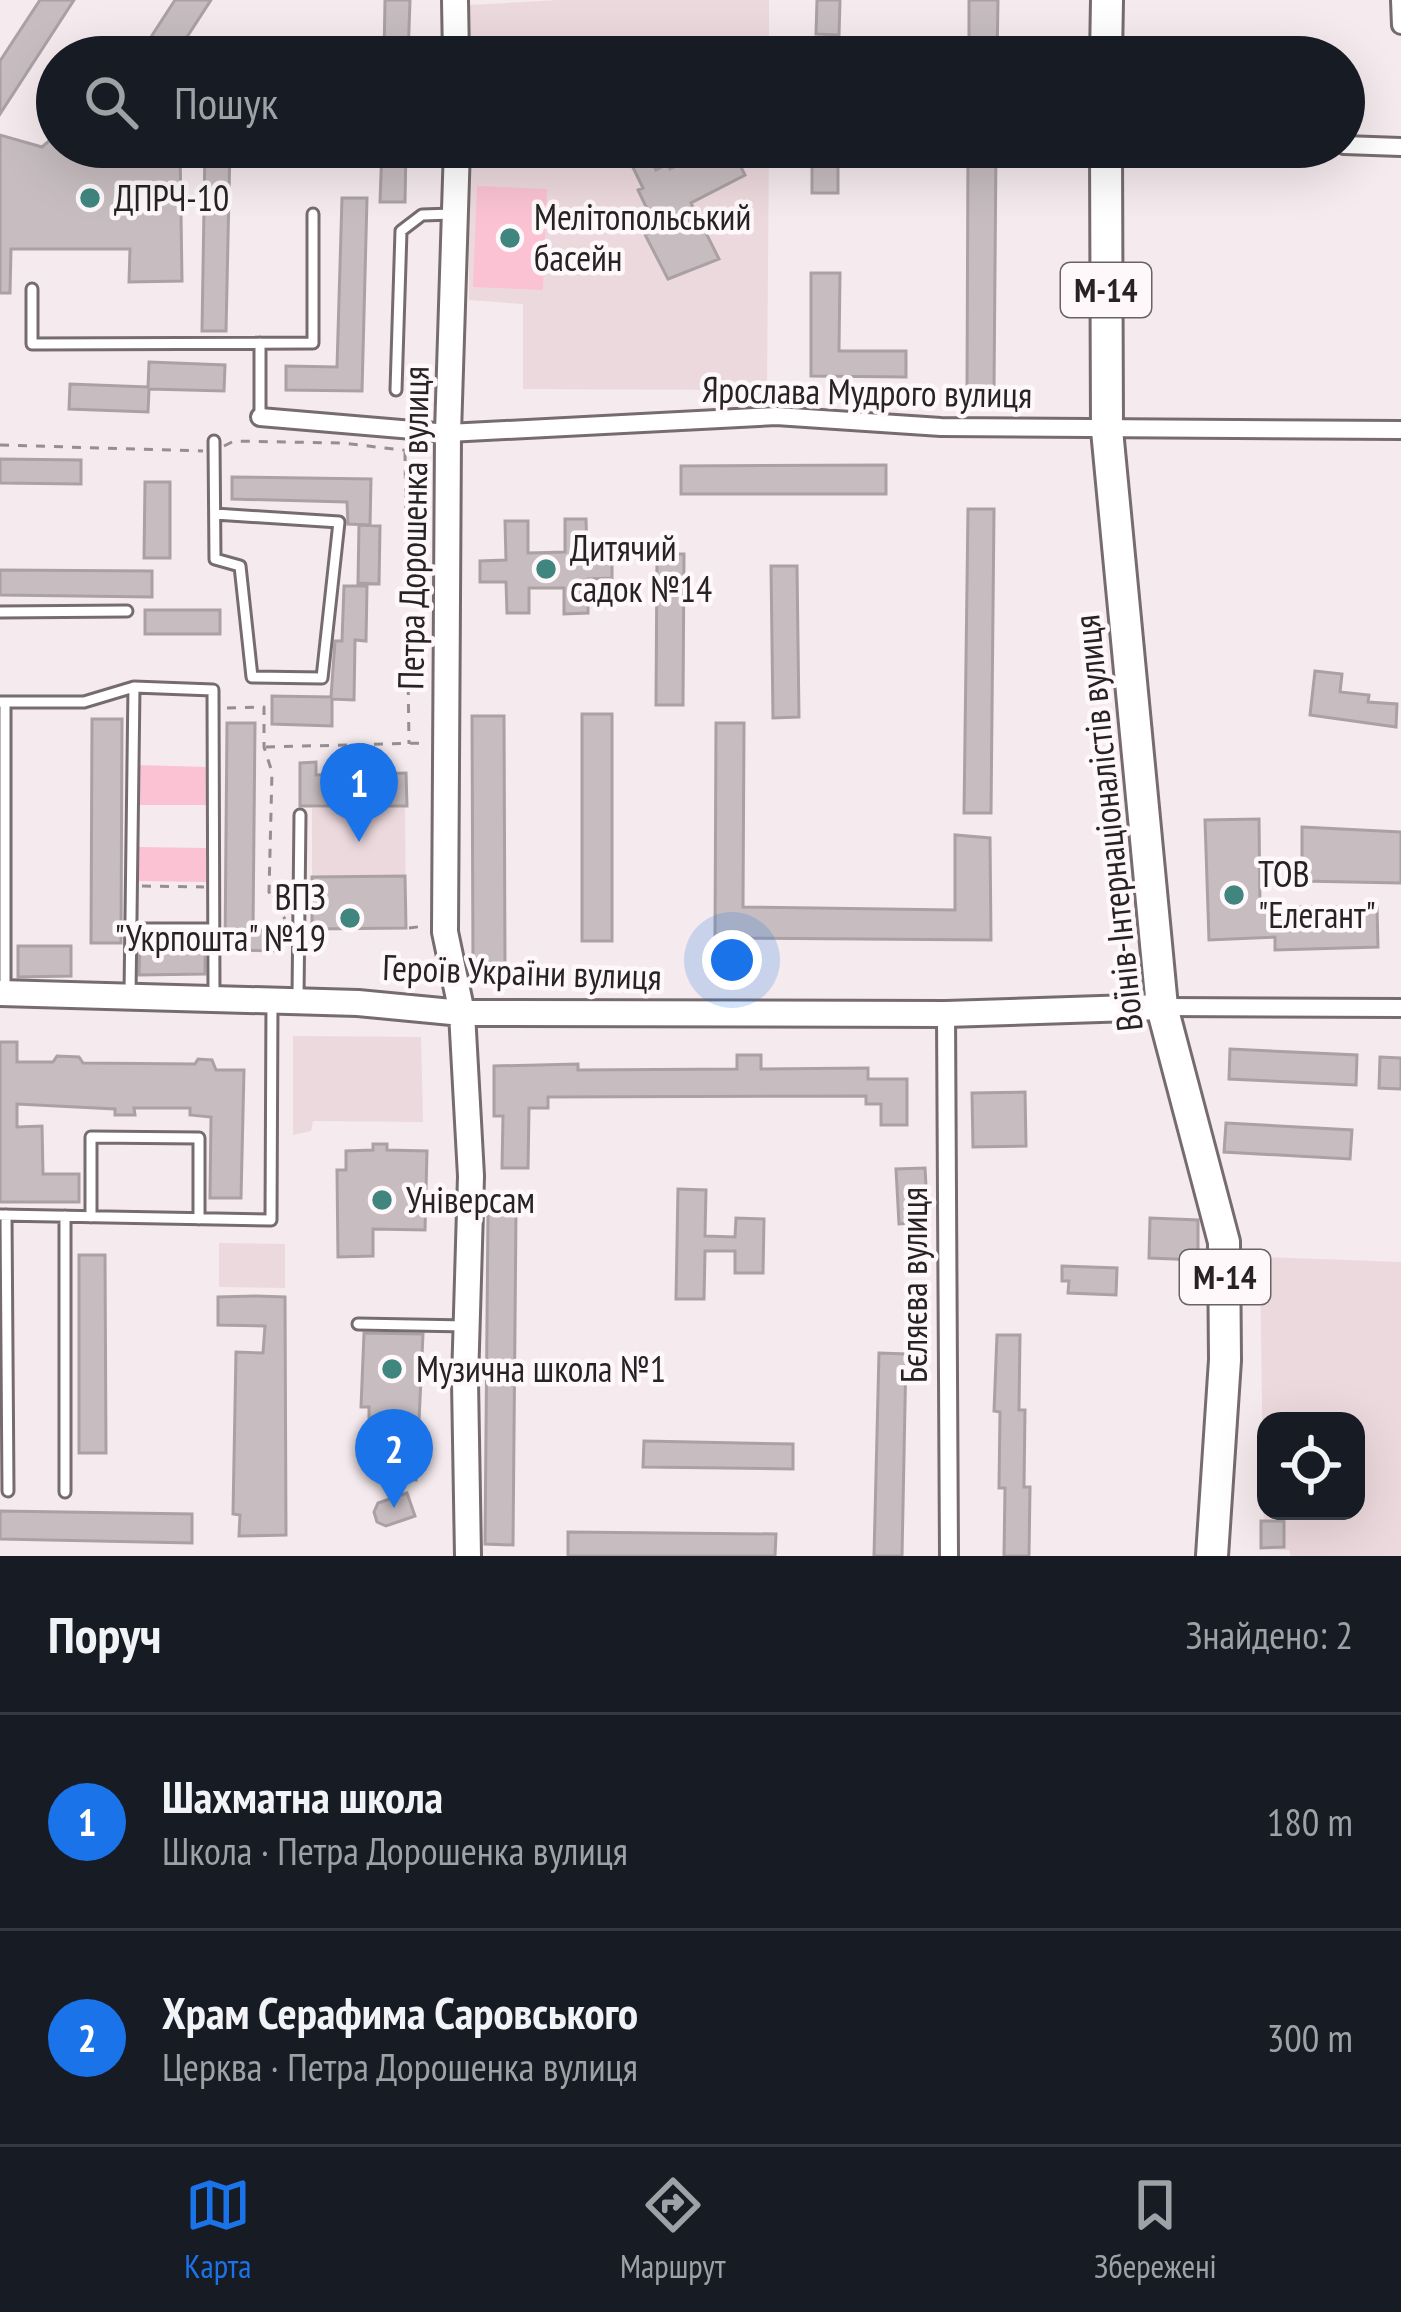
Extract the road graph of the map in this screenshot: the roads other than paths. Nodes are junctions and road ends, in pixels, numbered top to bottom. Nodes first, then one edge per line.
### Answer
1 (455, 0) edge
2 (1107, 0) edge
3 (1400, 0) edge
4 (1401, 25) edge
5 (456, 36) edge
6 (1106, 36) edge
7 (1365, 146) edge
8 (1401, 147) edge
9 (457, 168) edge
10 (1106, 168) edge
11 (313, 214) dead end
12 (458, 214) junction
13 (32, 289) dead end
14 (260, 344) junction
15 (396, 391) dead end
16 (260, 417) joint
17 (1107, 430) junction
18 (1401, 430) edge
19 (442, 443) junction
20 (214, 446) road end
21 (214, 514) junction
22 (127, 610) dead end
23 (0, 612) edge
24 (134, 687) junction
25 (2, 702) edge
26 (300, 815) dead end
27 (130, 929) junction
28 (212, 929) junction
29 (2, 993) edge
30 (130, 996) junction
31 (214, 1000) junction
32 (285, 1001) junction
33 (1162, 1006) junction
34 (1401, 1008) edge
35 (462, 1013) junction
36 (946, 1014) junction
37 (3, 1215) edge
38 (64, 1216) junction
39 (91, 1217) junction
40 (199, 1219) junction
41 (358, 1324) dead end
42 (466, 1326) junction
43 (8, 1491) dead end
44 (65, 1492) dead end
45 (468, 1556) edge
46 (949, 1556) edge
47 (1212, 1556) edge

1 - 5 street
2 - 6 highway
3 - 4 street
7 - 8 street
9 - 12 street, Петра Дорошенка вулиця
10 - 17 highway, Воїнів-Інтернаціоналістів вулиця / М-14
11 - 14 lane
12 - 15 lane
12 - 19 street, Петра Дорошенка вулиця
13 - 14 lane
14 - 16 lane
16 - 19 street, Ярослава Мудрого вулиця
17 - 18 street, Ярослава Мудрого вулиця
17 - 19 street, Ярослава Мудрого вулиця
17 - 33 highway, Воїнів-Інтернаціоналістів вулиця / М-14
19 - 35 street, Петра Дорошенка вулиця
20 - 21 lane
21 - 21 lane
22 - 23 lane
24 - 25 lane
24 - 27 lane
24 - 28 lane
25 - 29 lane
26 - 32 lane
27 - 28 lane
27 - 30 lane
28 - 31 lane
29 - 30 street, Героїв України вулиця
30 - 31 street, Героїв України вулиця
31 - 32 street, Героїв України вулиця
32 - 35 street, Героїв України вулиця
32 - 40 lane
33 - 34 street, Героїв України вулиця
33 - 36 street, Героїв України вулиця
33 - 47 highway, Воїнів-Інтернаціоналістів вулиця / М-14
35 - 36 street, Героїв України вулиця
35 - 42 street, Петра Дорошенка вулиця
36 - 46 street, Бєляєва вулиця
37 - 38 lane
37 - 43 lane
38 - 39 lane
38 - 44 lane
39 - 40 lane
39 - 40 lane
41 - 42 lane
42 - 45 street, Петра Дорошенка вулиця

